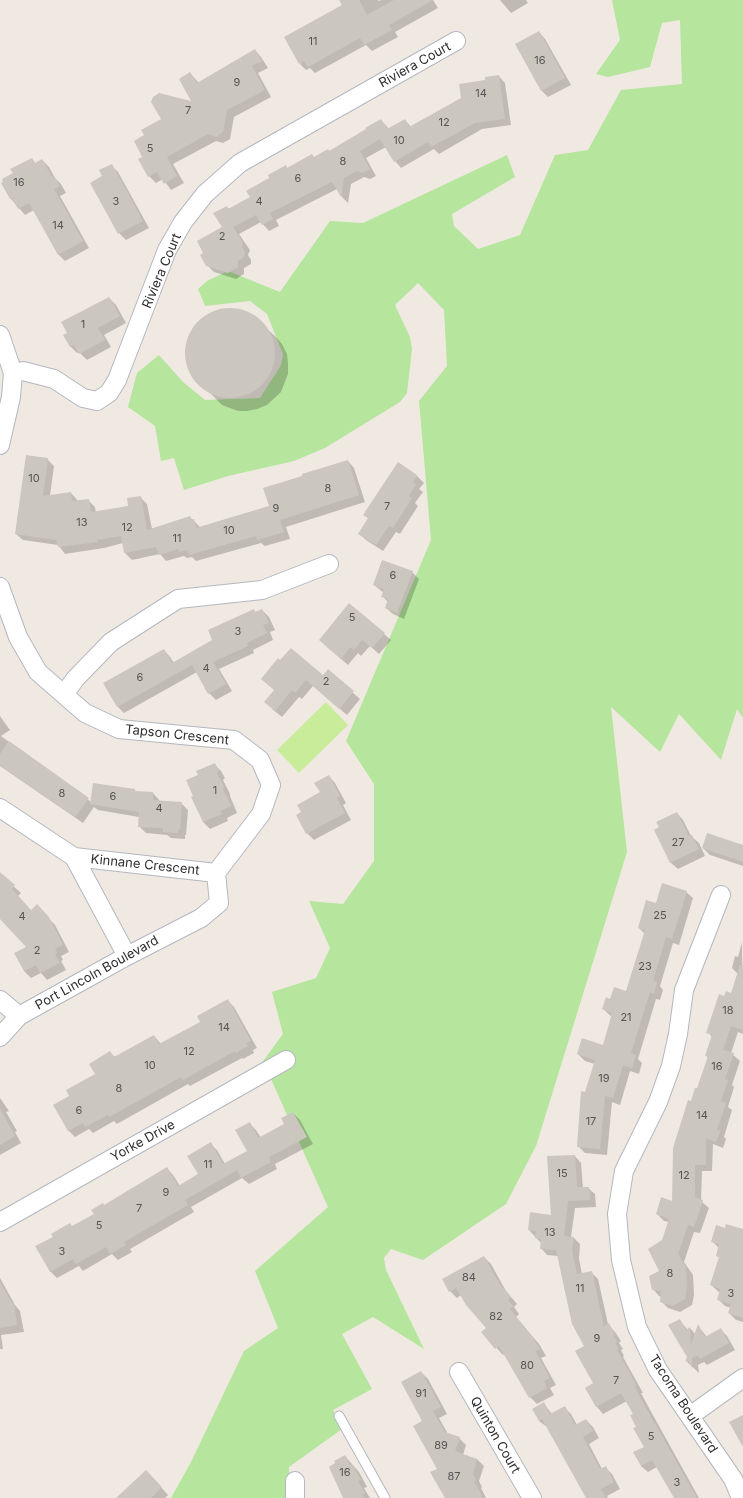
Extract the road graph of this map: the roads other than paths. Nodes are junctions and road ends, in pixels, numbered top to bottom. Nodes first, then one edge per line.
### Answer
1 (456, 41) dead end
2 (0, 335) edge
3 (13, 373) junction
4 (0, 445) edge
5 (329, 564) dead end
6 (0, 587) edge
7 (64, 694) junction
8 (0, 808) edge
9 (74, 857) junction
10 (216, 873) junction
11 (721, 895) dead end
12 (127, 956) junction
13 (0, 1000) edge
14 (19, 1016) junction
15 (0, 1037) edge
16 (286, 1060) dead end
17 (0, 1222) edge
18 (459, 1372) dead end
19 (743, 1378) edge
20 (339, 1416) dead end
21 (690, 1416) junction
22 (385, 1498) edge
23 (532, 1498) edge
24 (741, 1498) edge

1 - 3 street, Riviera Court
2 - 3 street
3 - 4 street
5 - 7 street
6 - 7 street, Tapson Crescent
7 - 10 street, Tapson Crescent
8 - 9 street, Kinnane Crescent
9 - 10 street, Kinnane Crescent
9 - 12 street, Kinnane Crescent
10 - 12 street, Port Lincoln Boulevard
11 - 21 street, Tacoma Boulevard
12 - 14 street, Port Lincoln Boulevard
13 - 14 street
14 - 15 street, Port Lincoln Boulevard
16 - 17 street, Yorke Drive
18 - 23 street, Quinton Court
19 - 21 street
20 - 22 lane
21 - 24 street, Tacoma Boulevard

